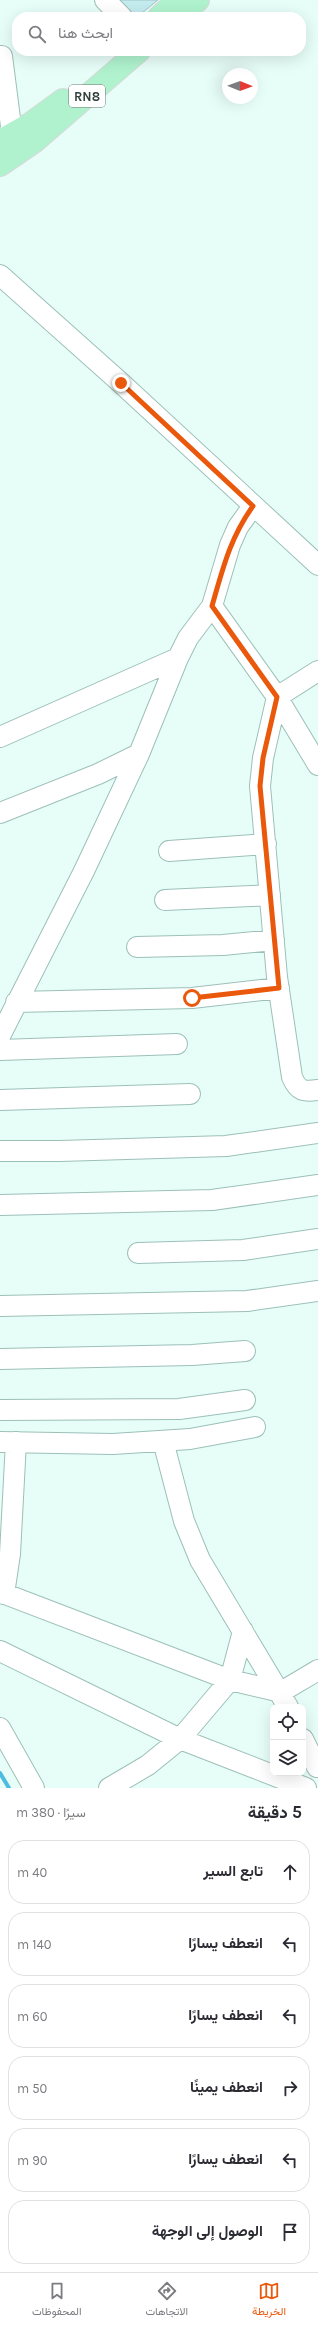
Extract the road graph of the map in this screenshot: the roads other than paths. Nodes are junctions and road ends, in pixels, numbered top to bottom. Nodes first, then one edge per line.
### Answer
1 (105, 0) edge
2 (178, 0) edge
3 (198, 0) edge
4 (117, 12) edge
5 (165, 12) edge
6 (185, 12) edge
7 (0, 56) edge
8 (114, 56) edge
9 (133, 56) edge
10 (6, 138) edge
11 (0, 165) edge
12 (0, 275) edge
13 (253, 506) junction
14 (318, 565) edge
15 (212, 606) junction
16 (178, 658) junction
17 (318, 671) edge
18 (277, 697) junction
19 (0, 737) edge
20 (139, 754) junction
21 (318, 765) edge
22 (0, 813) edge
23 (266, 844) junction
24 (169, 851) dead end
25 (270, 894) junction
26 (165, 900) dead end
27 (274, 940) junction
28 (137, 947) dead end
29 (279, 988) junction
30 (16, 1002) junction
31 (2, 1026) edge
32 (177, 1044) dead end
33 (0, 1050) edge
34 (318, 1090) edge
35 (190, 1094) dead end
36 (0, 1100) edge
37 (318, 1133) edge
38 (0, 1151) edge
39 (318, 1186) edge
40 (0, 1204) edge
41 (318, 1239) edge
42 (138, 1253) dead end
43 (318, 1291) edge
44 (0, 1306) edge
45 (244, 1351) dead end
46 (0, 1358) edge
47 (245, 1400) dead end
48 (0, 1410) edge
49 (255, 1427) dead end
50 (163, 1441) junction
51 (8, 1442) edge
52 (2, 1593) edge
53 (243, 1632) junction
54 (0, 1651) edge
55 (318, 1670) edge
56 (230, 1680) junction
57 (284, 1700) edge
58 (0, 1728) edge
59 (180, 1739) junction
60 (304, 1740) edge
61 (317, 1767) edge
62 (134, 1782) edge
63 (34, 1788) edge
64 (109, 1788) edge
65 (306, 1788) edge

1 - 4 street
2 - 5 main road
3 - 6 main road
7 - 10 street
8 - 10 main road, RN8
9 - 11 main road, RN8
12 - 13 street
13 - 14 street
13 - 15 street
15 - 16 street
15 - 18 street
16 - 19 street
16 - 20 street
17 - 18 street
18 - 21 street
18 - 23 street
20 - 22 street
20 - 30 street
23 - 24 street
23 - 25 street
25 - 26 street
25 - 27 street
27 - 28 street
27 - 29 street
29 - 30 street
29 - 34 street
30 - 31 street
32 - 33 street
35 - 36 street
37 - 38 street
39 - 40 street
41 - 42 street
43 - 44 street
45 - 46 street
47 - 48 street
49 - 50 street
50 - 51 street
50 - 53 street
51 - 52 street
52 - 56 street
53 - 56 street
53 - 57 street
54 - 59 street
55 - 57 street
56 - 57 street
56 - 59 street
58 - 63 street
59 - 62 street
59 - 65 street
60 - 61 street
62 - 64 street

